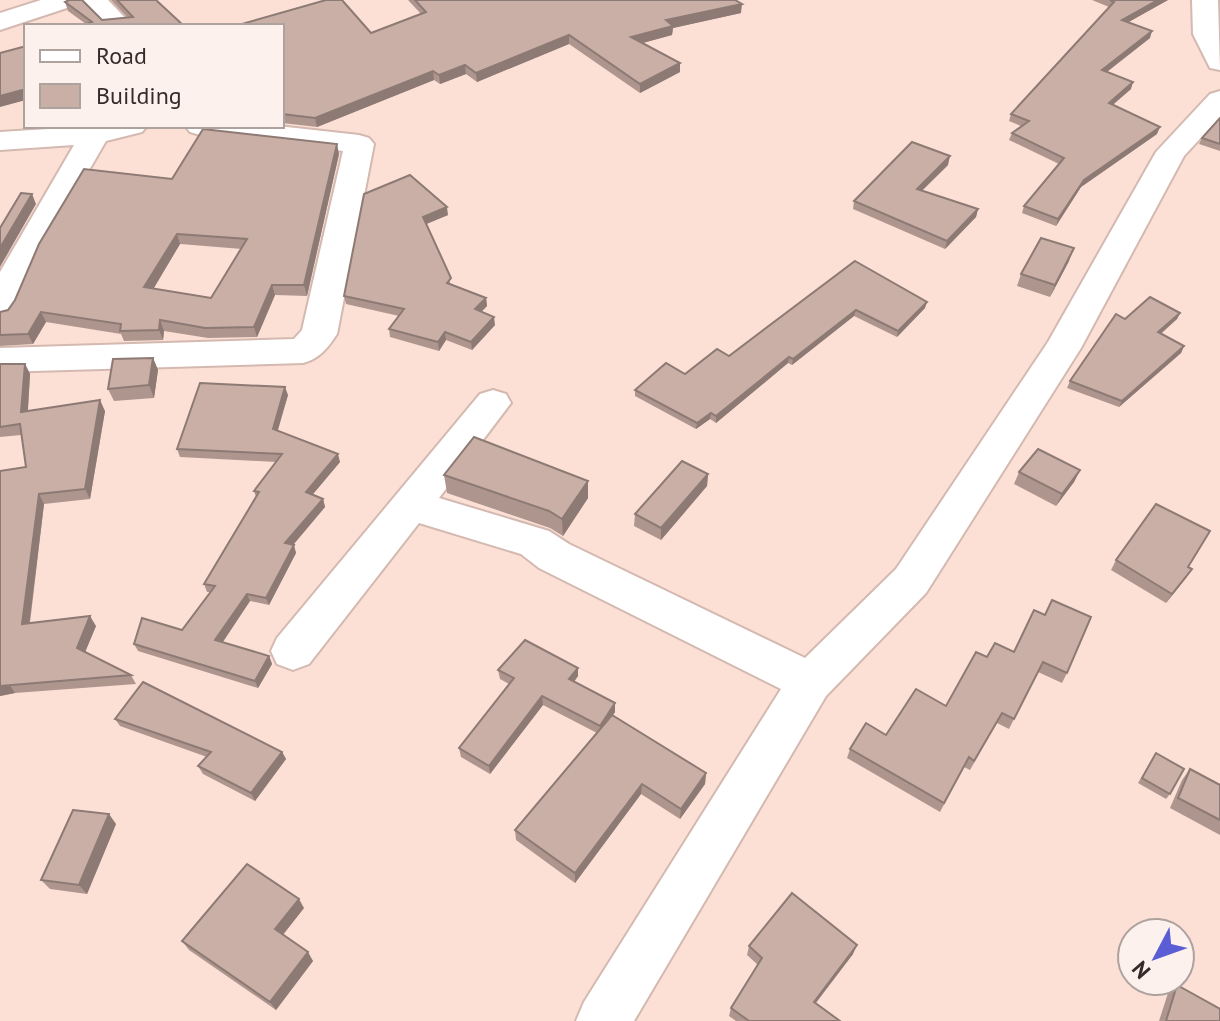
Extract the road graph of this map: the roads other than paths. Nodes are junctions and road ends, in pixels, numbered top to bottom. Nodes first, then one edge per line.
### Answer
1 (67, 0) edge
2 (93, 0) edge
3 (1205, 0) edge
4 (0, 22) edge
5 (118, 24) edge
6 (1220, 62) edge
7 (1220, 100) edge
8 (124, 128) edge
9 (218, 128) edge
10 (95, 135) junction
11 (0, 141) edge
12 (0, 309) edge
13 (0, 360) edge
14 (493, 403) dead end
15 (413, 506) junction
16 (293, 651) dead end
17 (810, 682) junction
18 (603, 1021) edge

1 - 4 street
2 - 5 street
3 - 6 street
7 - 17 street
8 - 10 street
9 - 13 street
10 - 11 street
10 - 12 street
14 - 15 street
15 - 16 street
15 - 17 street
17 - 18 street

